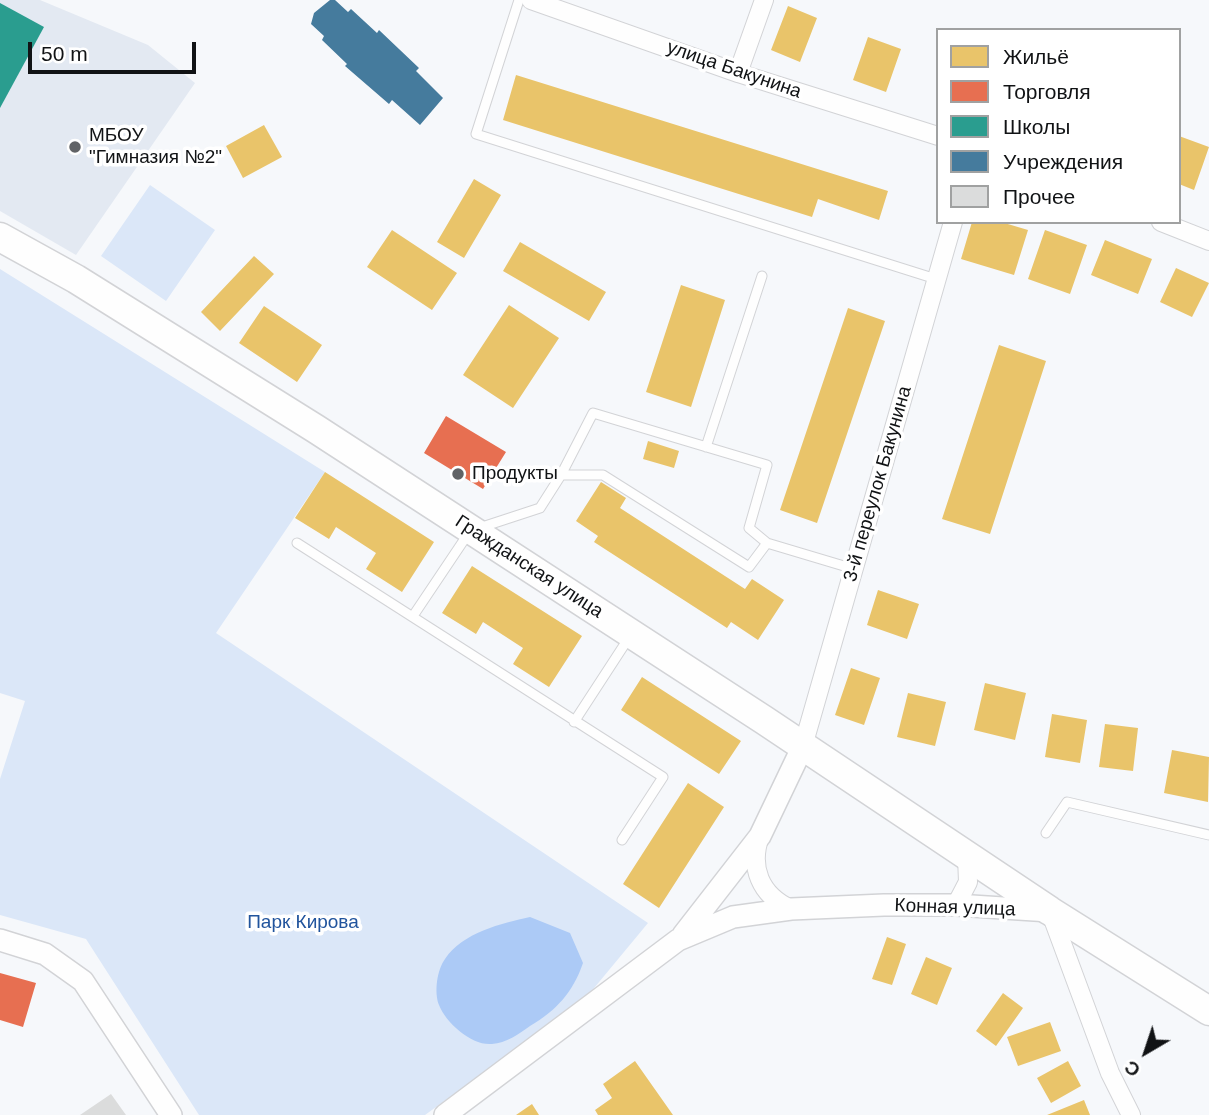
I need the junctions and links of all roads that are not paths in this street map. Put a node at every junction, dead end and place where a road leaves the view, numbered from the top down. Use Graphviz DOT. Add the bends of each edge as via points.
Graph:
graph roads {
  1 [pos="519,0"];
  2 [pos="531,0"];
  3 [pos="764,0"];
  4 [pos="738,73"];
  5 [pos="936,135"];
  6 [pos="952,224"];
  7 [pos="1166,224"];
  8 [pos="0,237"];
  9 [pos="1209,242"];
  10 [pos="762,275"];
  11 [pos="936,279"];
  12 [pos="706,447"];
  13 [pos="561,475"];
  14 [pos="472,530"];
  15 [pos="297,543"];
  16 [pos="767,543"];
  17 [pos="854,569"];
  18 [pos="413,616"];
  19 [pos="631,633"];
  20 [pos="574,723"];
  21 [pos="803,746"];
  22 [pos="1046,833"];
  23 [pos="1209,835"];
  24 [pos="760,836"];
  25 [pos="622,839"];
  26 [pos="967,856"];
  27 [pos="956,905"];
  28 [pos="791,909"];
  29 [pos="1050,911"];
  30 [pos="0,940"];
  31 [pos="678,940"];
  32 [pos="1209,1011"];
  33 [pos="171,1115"];
  34 [pos="444,1115"];
  35 [pos="1131,1115"];
  1 -- 11 [label="lane" via="476,134"];
  2 -- 4 [label="street, улица Бакунина"];
  3 -- 4 [label="street"];
  4 -- 5 [label="street, улица Бакунина"];
  6 -- 11 [label="street, 3-й переулок Бакунина"];
  7 -- 9 [label="street"];
  8 -- 14 [label="main road, Гражданская улица" via="76,279"];
  10 -- 12 [label="lane"];
  11 -- 17 [label="street, 3-й переулок Бакунина"];
  12 -- 13 [label="lane" via="593,413"];
  12 -- 16 [label="lane" via="768,465 749,528"];
  13 -- 14 [label="lane" via="540,508"];
  13 -- 16 [label="lane" via="603,475 749,567"];
  14 -- 18 [label="lane"];
  14 -- 19 [label="main road, Гражданская улица"];
  15 -- 18 [label="lane"];
  16 -- 17 [label="lane"];
  17 -- 21 [label="street, 3-й переулок Бакунина"];
  18 -- 20 [label="lane"];
  19 -- 20 [label="lane"];
  19 -- 21 [label="main road, Гражданская улица"];
  20 -- 25 [label="lane" via="663,777"];
  21 -- 24 [label="street, Конная улица"];
  21 -- 26 [label="main road, Гражданская улица"];
  22 -- 23 [label="lane" via="1068,802"];
  24 -- 28 [label="street" via="757,873 770,895"];
  24 -- 31 [label="street, Конная улица"];
  26 -- 27 [label="street" via="968,882"];
  26 -- 29 [label="main road, Гражданская улица"];
  27 -- 28 [label="street, Конная улица"];
  27 -- 29 [label="street, Конная улица"];
  28 -- 31 [label="street, Конная улица" via="733,917"];
  29 -- 32 [label="main road, Конная улица"];
  29 -- 35 [label="street" via="1110,1073"];
  30 -- 33 [label="street" via="45,954 83,981"];
  31 -- 34 [label="street, Конная улица"];
}
